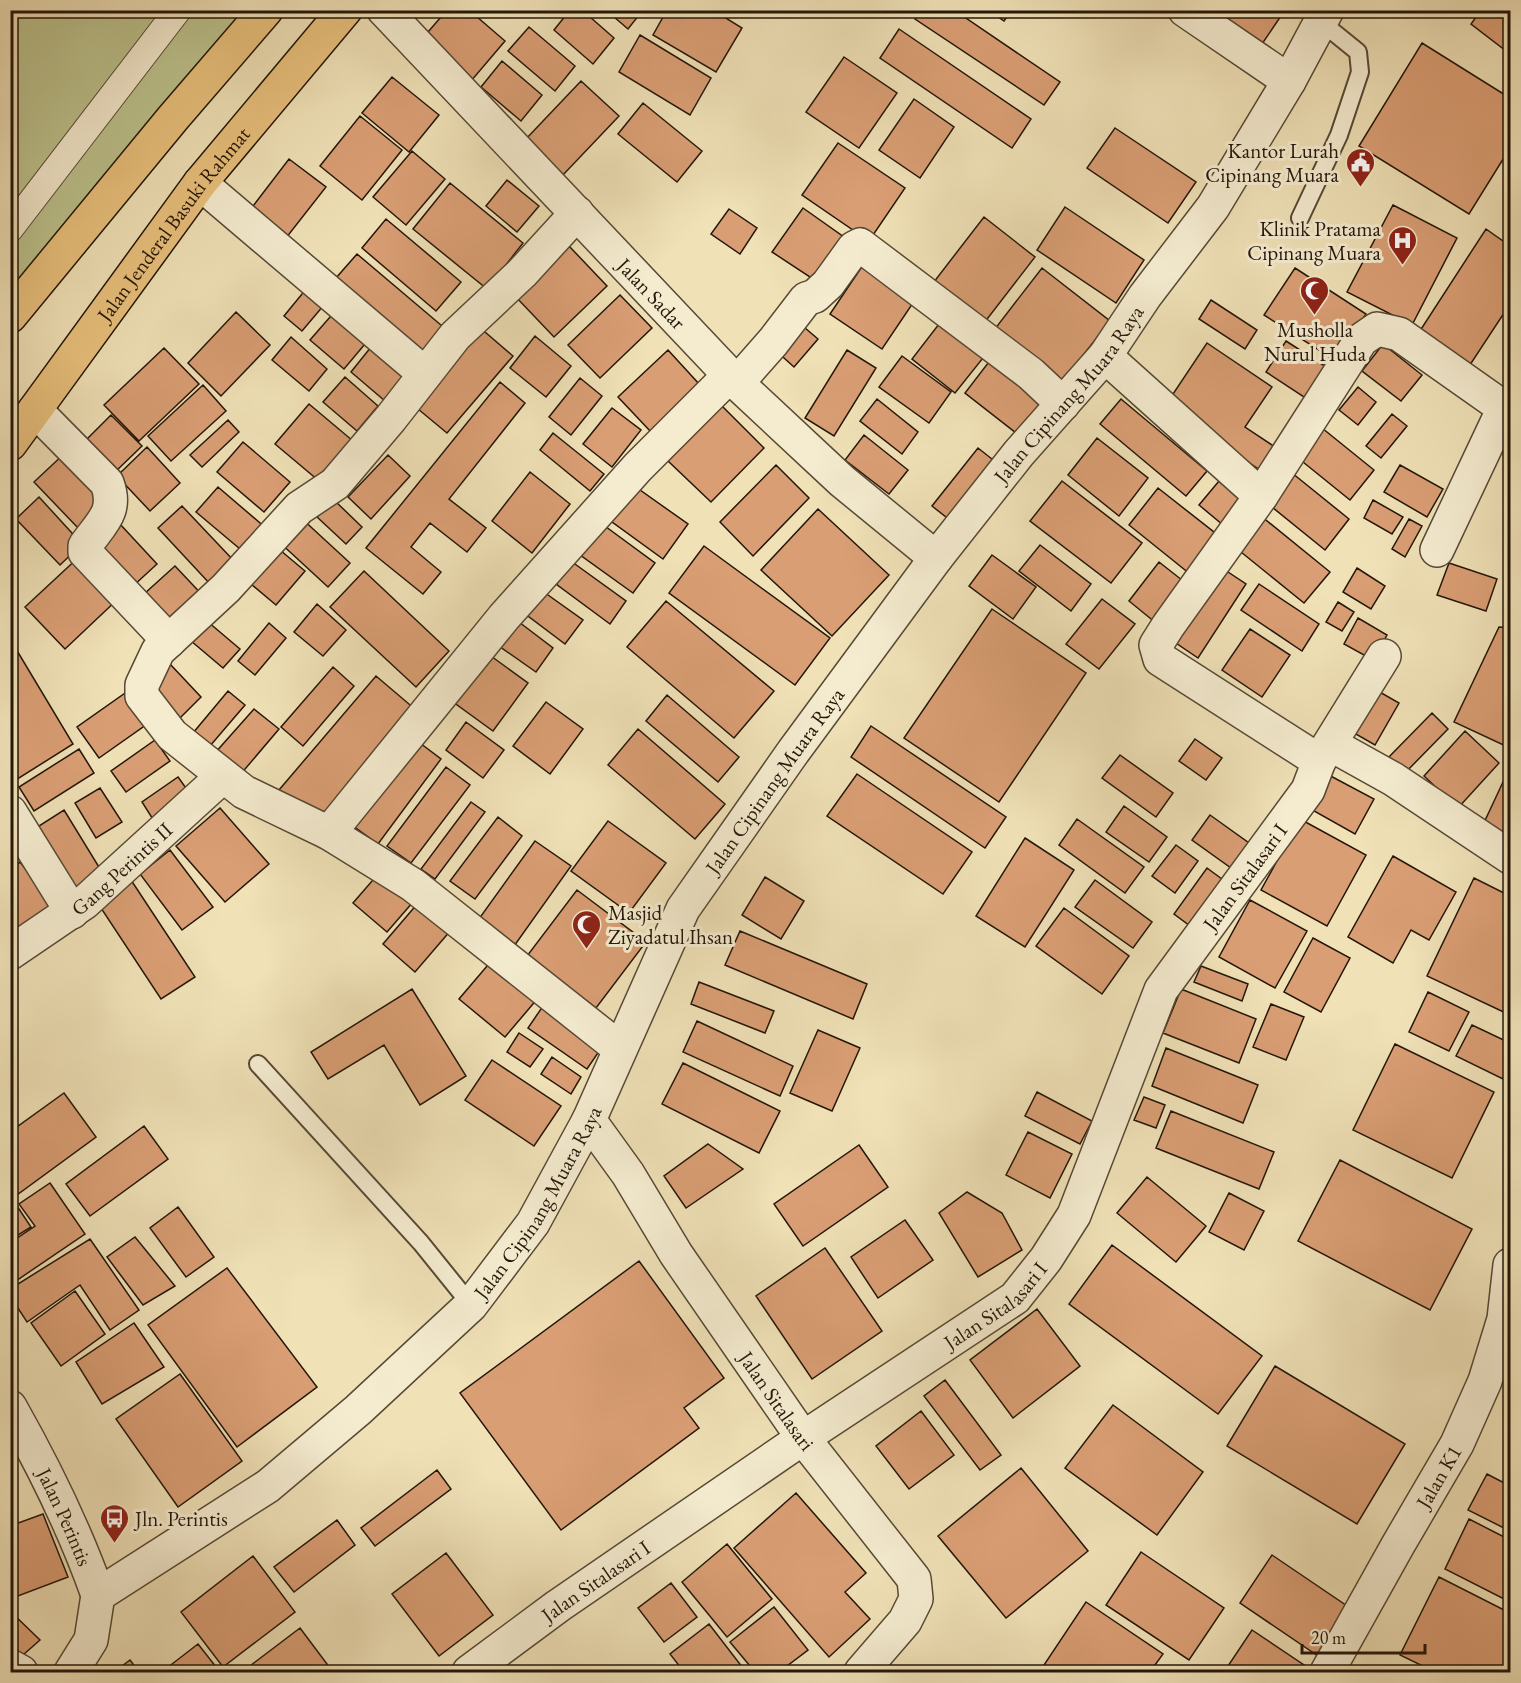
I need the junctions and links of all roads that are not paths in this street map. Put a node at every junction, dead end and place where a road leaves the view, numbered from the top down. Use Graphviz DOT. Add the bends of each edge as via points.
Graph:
graph roads {
  1 [pos="177,10"];
  2 [pos="266,10"];
  3 [pos="345,10"];
  4 [pos="384,10"];
  5 [pos="1185,10"];
  6 [pos="1324,16"];
  7 [pos="1289,81"];
  8 [pos="200,183"];
  9 [pos="577,213"];
  10 [pos="1300,218"];
  11 [pos="10,229"];
  12 [pos="10,316"];
  13 [pos="1105,356"];
  14 [pos="425,374"];
  15 [pos="734,379"];
  16 [pos="1063,404"];
  17 [pos="1508,408"];
  18 [pos="35,410"];
  19 [pos="10,444"];
  20 [pos="1261,496"];
  21 [pos="1437,550"];
  22 [pos="936,558"];
  23 [pos="169,641"];
  24 [pos="1384,656"];
  25 [pos="1324,752"];
  26 [pos="223,776"];
  27 [pos="10,812"];
  28 [pos="329,832"];
  29 [pos="1510,857"];
  30 [pos="72,912"];
  31 [pos="10,953"];
  32 [pos="619,1048"];
  33 [pos="258,1064"];
  34 [pos="589,1120"];
  35 [pos="1510,1265"];
  36 [pos="471,1305"];
  37 [pos="10,1407"];
  38 [pos="803,1438"];
  39 [pos="98,1595"];
  40 [pos="10,1666"];
  41 [pos="21,1672"];
  42 [pos="71,1672"];
  43 [pos="469,1672"];
  44 [pos="861,1672"];
  45 [pos="1328,1672"];
  1 -- 11 [label="street"];
  2 -- 12 [label="main road"];
  3 -- 8 [label="main road, Jalan Jenderal Basuki Rahmat"];
  4 -- 9 [label="street, Jalan Sadar"];
  5 -- 7 [label="street"];
  6 -- 7 [label="street, Jalan Cipinang Muara Raya"];
  6 -- 10 [label="lane" via="1358,52 1360,72 1339,135"];
  7 -- 13 [label="street, Jalan Cipinang Muara Raya" via="1213,207"];
  8 -- 14 [label="street"];
  8 -- 18 [label="main road, Jalan Jenderal Basuki Rahmat"];
  9 -- 14 [label="street" via="522,273 455,336"];
  9 -- 15 [label="street, Jalan Sadar"];
  13 -- 16 [label="street, Jalan Cipinang Muara Raya"];
  13 -- 20 [label="street"];
  14 -- 23 [label="street" via="335,484 299,508 226,588"];
  15 -- 16 [label="street" via="773,342 806,299 828,284 860,245 1031,374"];
  15 -- 22 [label="street, Jalan Sadar" via="842,481"];
  15 -- 28 [label="street" via="638,467 547,567"];
  16 -- 22 [label="street, Jalan Cipinang Muara Raya"];
  17 -- 20 [label="street" via="1399,334 1377,329 1361,340"];
  17 -- 21 [label="street"];
  18 -- 19 [label="main road, Jalan Jenderal Basuki Rahmat"];
  18 -- 23 [label="street" via="107,483 112,496 111,508 85,546 85,552"];
  20 -- 25 [label="street" via="1156,645 1160,659"];
  22 -- 32 [label="street, Jalan Cipinang Muara Raya" via="683,909"];
  23 -- 26 [label="street" via="158,651 146,674 142,696 172,735"];
  24 -- 25 [label="street, Jalan Sitalasari I"];
  25 -- 29 [label="street" via="1393,779"];
  25 -- 38 [label="street, Jalan Sitalasari I" via="1308,790 1161,990 1074,1215 1046,1259 1015,1298"];
  26 -- 28 [label="street" via="244,792"];
  26 -- 30 [label="street, Gang Perintis II"];
  27 -- 30 [label="street"];
  28 -- 32 [label="street" via="413,885"];
  30 -- 31 [label="street, Gang Perintis II"];
  32 -- 34 [label="street, Jalan Cipinang Muara Raya"];
  33 -- 36 [label="lane" via="421,1243"];
  34 -- 36 [label="street, Jalan Cipinang Muara Raya" via="532,1223"];
  34 -- 38 [label="street, Jalan Sitalasari"];
  35 -- 45 [label="street, Jalan K1" via="1504,1319 1485,1381 1457,1444"];
  36 -- 39 [label="street, Jalan Cipinang Muara Raya" via="358,1410 268,1486"];
  37 -- 39 [label="street, Jalan Perintis" via="36,1453"];
  38 -- 43 [label="street, Jalan Sitalasari I"];
  38 -- 44 [label="street, Jalan Sitalasari" via="914,1579 916,1599 905,1621"];
  39 -- 42 [label="street" via="91,1640"];
  40 -- 41 [label="street"];
}
